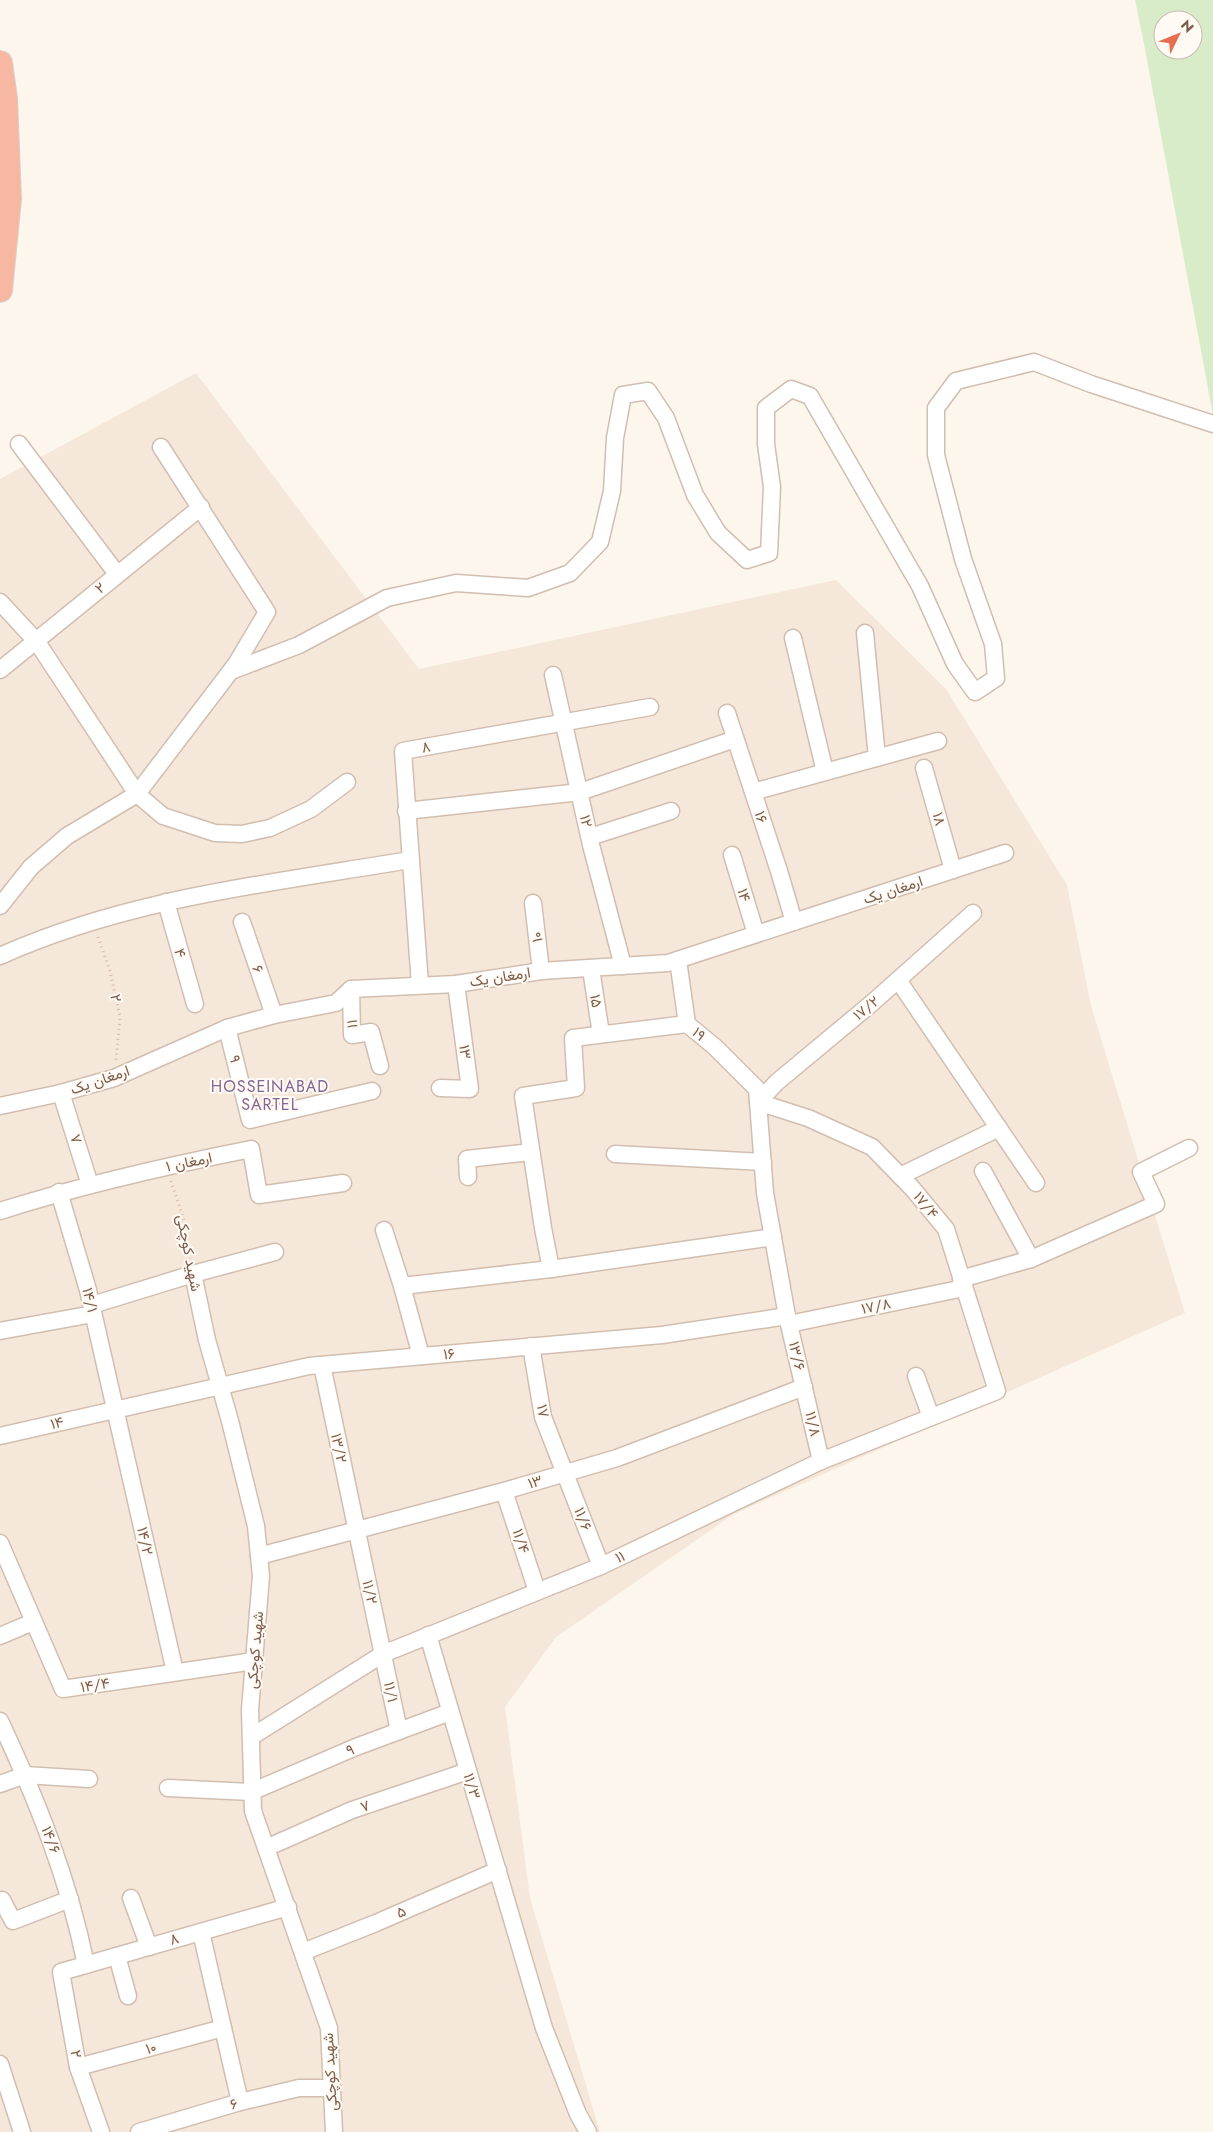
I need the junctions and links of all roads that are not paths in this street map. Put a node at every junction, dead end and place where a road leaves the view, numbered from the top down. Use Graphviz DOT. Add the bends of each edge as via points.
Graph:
graph roads {
  1 [pos="0,62"];
  2 [pos="0,290"];
  3 [pos="1213,424"];
  4 [pos="18,444"];
  5 [pos="162,447"];
  6 [pos="201,507"];
  7 [pos="117,574"];
  8 [pos="0,602"];
  9 [pos="865,633"];
  10 [pos="793,638"];
  11 [pos="37,642"];
  12 [pos="0,670"];
  13 [pos="231,671"];
  14 [pos="554,675"];
  15 [pos="650,706"];
  16 [pos="727,713"];
  17 [pos="564,721"];
  18 [pos="735,738"];
  19 [pos="938,741"];
  20 [pos="877,758"];
  21 [pos="924,768"];
  22 [pos="826,772"];
  23 [pos="347,782"];
  24 [pos="580,792"];
  25 [pos="753,792"];
  26 [pos="137,794"];
  27 [pos="406,811"];
  28 [pos="671,811"];
  29 [pos="590,837"];
  30 [pos="1005,853"];
  31 [pos="732,855"];
  32 [pos="410,860"];
  33 [pos="954,870"];
  34 [pos="166,902"];
  35 [pos="533,903"];
  36 [pos="0,906"];
  37 [pos="973,913"];
  38 [pos="242,922"];
  39 [pos="794,922"];
  40 [pos="756,934"];
  41 [pos="0,956"];
  42 [pos="678,960"];
  43 [pos="623,966"];
  44 [pos="591,969"];
  45 [pos="541,970"];
  46 [pos="898,980"];
  47 [pos="456,984"];
  48 [pos="420,985"];
  49 [pos="351,989"];
  50 [pos="195,1004"];
  51 [pos="274,1015"];
  52 [pos="687,1024"];
  53 [pos="227,1028"];
  54 [pos="601,1034"];
  55 [pos="380,1066"];
  56 [pos="440,1088"];
  57 [pos="372,1092"];
  58 [pos="61,1093"];
  59 [pos="758,1096"];
  60 [pos="0,1106"];
  61 [pos="999,1128"];
  62 [pos="1189,1148"];
  63 [pos="531,1152"];
  64 [pos="615,1154"];
  65 [pos="763,1162"];
  66 [pos="984,1172"];
  67 [pos="900,1176"];
  68 [pos="468,1177"];
  69 [pos="343,1183"];
  70 [pos="1036,1183"];
  71 [pos="90,1185"];
  72 [pos="59,1192"];
  73 [pos="0,1211"];
  74 [pos="384,1230"];
  75 [pos="773,1237"];
  76 [pos="275,1252"];
  77 [pos="1031,1260"];
  78 [pos="551,1269"];
  79 [pos="193,1274"];
  80 [pos="962,1284"];
  81 [pos="402,1286"];
  82 [pos="93,1310"];
  83 [pos="788,1320"];
  84 [pos="0,1331"];
  85 [pos="531,1346"];
  86 [pos="421,1356"];
  87 [pos="322,1365"];
  88 [pos="916,1376"];
  89 [pos="220,1386"];
  90 [pos="804,1387"];
  91 [pos="997,1391"];
  92 [pos="114,1410"];
  93 [pos="931,1417"];
  94 [pos="0,1436"];
  95 [pos="821,1461"];
  96 [pos="565,1473"];
  97 [pos="504,1491"];
  98 [pos="356,1530"];
  99 [pos="0,1543"];
  100 [pos="259,1556"];
  101 [pos="601,1566"];
  102 [pos="538,1591"];
  103 [pos="34,1622"];
  104 [pos="0,1636"];
  105 [pos="428,1636"];
  106 [pos="383,1654"];
  107 [pos="254,1661"];
  108 [pos="175,1672"];
  109 [pos="450,1712"];
  110 [pos="0,1721"];
  111 [pos="398,1731"];
  112 [pos="251,1738"];
  113 [pos="468,1771"];
  114 [pos="25,1775"];
  115 [pos="90,1779"];
  116 [pos="0,1784"];
  117 [pos="168,1788"];
  118 [pos="251,1792"];
  119 [pos="266,1848"];
  120 [pos="498,1870"];
  121 [pos="131,1898"];
  122 [pos="70,1899"];
  123 [pos="2,1900"];
  124 [pos="288,1907"];
  125 [pos="202,1932"];
  126 [pos="149,1947"];
  127 [pos="303,1952"];
  128 [pos="116,1956"];
  129 [pos="86,1965"];
  130 [pos="61,1972"];
  131 [pos="128,1996"];
  132 [pos="223,2028"];
  133 [pos="0,2064"];
  134 [pos="78,2067"];
  135 [pos="331,2088"];
  136 [pos="4,2090"];
  137 [pos="240,2102"];
  138 [pos="22,2132"];
  139 [pos="102,2132"];
  140 [pos="139,2132"];
  141 [pos="334,2132"];
  142 [pos="588,2132"];
  1 -- 2 [label="highway" via="5,98 9,199"];
  3 -- 13 [label="street" via="1034,362 956,381 936,408 936,455 963,560 993,644 996,678 975,692 955,664 920,586 810,396 791,389 766,408 766,444 772,487 769,553 747,560 718,533 695,495 666,418 648,391 623,395 612,491 600,542 570,573 528,588 456,584 387,598 299,645"];
  4 -- 7 [label="street"];
  5 -- 6 [label="street"];
  6 -- 7 [label="street, ۲"];
  6 -- 13 [label="street" via="267,612"];
  7 -- 11 [label="street, ۲"];
  8 -- 11 [label="street"];
  9 -- 20 [label="street"];
  10 -- 22 [label="street"];
  11 -- 12 [label="street, ۲"];
  11 -- 26 [label="street"];
  13 -- 26 [label="street"];
  14 -- 17 [label="street, ۱۲"];
  15 -- 17 [label="street, ۸"];
  16 -- 18 [label="street, ۱۶"];
  17 -- 24 [label="street, ۱۲"];
  17 -- 27 [label="street, ۸" via="403,751"];
  18 -- 24 [label="street"];
  18 -- 25 [label="street, ۱۶"];
  19 -- 20 [label="street"];
  20 -- 22 [label="street"];
  21 -- 33 [label="street, ۱۸"];
  22 -- 25 [label="street"];
  23 -- 26 [label="street" via="311,809 270,828 242,834 215,833 163,816"];
  24 -- 27 [label="street"];
  24 -- 29 [label="street, ۱۲"];
  25 -- 39 [label="street, ۱۶"];
  26 -- 36 [label="street" via="67,836 31,867"];
  27 -- 32 [label="street, ۸"];
  28 -- 29 [label="street"];
  29 -- 43 [label="street, ۱۲"];
  30 -- 33 [label="street, ارمغان یک"];
  31 -- 40 [label="street, ۱۴"];
  32 -- 34 [label="street"];
  32 -- 48 [label="street, ۸"];
  33 -- 39 [label="street, ارمغان یک"];
  34 -- 41 [label="street" via="92,921"];
  34 -- 50 [label="street, ۴"];
  35 -- 45 [label="street, ۱۰"];
  37 -- 46 [label="street, ۱۷/۲"];
  38 -- 51 [label="street, ۶"];
  39 -- 40 [label="street, ارمغان یک"];
  40 -- 42 [label="street, ارمغان یک"];
  42 -- 43 [label="street, ارمغان یک"];
  42 -- 52 [label="street, ۱۹"];
  43 -- 44 [label="street, ارمغان یک"];
  44 -- 45 [label="street, ارمغان یک"];
  44 -- 54 [label="street, ۱۵"];
  45 -- 47 [label="street, ارمغان یک"];
  46 -- 59 [label="street, ۱۷/۲"];
  46 -- 61 [label="street"];
  47 -- 48 [label="street, ارمغان یک"];
  47 -- 56 [label="street, ۱۳" via="470,1089"];
  48 -- 49 [label="street, ارمغان یک"];
  49 -- 51 [label="street, ارمغان یک" via="336,1003"];
  49 -- 55 [label="street, ۱۱" via="352,1035 371,1032"];
  51 -- 53 [label="street, ارمغان یک"];
  52 -- 54 [label="street"];
  52 -- 59 [label="street, ۱۹" via="715,1047"];
  53 -- 57 [label="street, ۹" via="250,1120"];
  53 -- 58 [label="street, ارمغان یک" via="114,1078"];
  54 -- 63 [label="street" via="573,1038 576,1088 523,1096"];
  58 -- 60 [label="street, ارمغان یک"];
  58 -- 71 [label="street, ۷"];
  59 -- 65 [label="street, ۱۳/۶"];
  59 -- 67 [label="street, ۱۷/۴" via="872,1147"];
  61 -- 67 [label="street"];
  61 -- 70 [label="street"];
  62 -- 77 [label="street, ۱۷/۸" via="1141,1172 1156,1204"];
  63 -- 68 [label="street" via="467,1159"];
  63 -- 78 [label="street"];
  64 -- 65 [label="street"];
  65 -- 75 [label="street, ۱۳/۶"];
  66 -- 77 [label="street"];
  67 -- 80 [label="street, ۱۷/۴" via="946,1229"];
  69 -- 71 [label="street, ارمغان ۱" via="259,1195 251,1149"];
  71 -- 72 [label="street, ارمغان ۱"];
  72 -- 73 [label="street, ارمغان ۱"];
  72 -- 82 [label="street, ۱۴/۱"];
  74 -- 81 [label="street"];
  75 -- 78 [label="street"];
  75 -- 83 [label="street, ۱۳/۶"];
  76 -- 79 [label="street"];
  77 -- 80 [label="street, ۱۷/۸"];
  78 -- 81 [label="street"];
  79 -- 82 [label="street"];
  79 -- 89 [label="street, شهید کوچکی"];
  80 -- 83 [label="street, ۱۷/۸"];
  80 -- 91 [label="street, ۱۷/۴"];
  81 -- 86 [label="street"];
  82 -- 84 [label="street"];
  82 -- 92 [label="street, ۱۴/۱"];
  83 -- 85 [label="street, ۱۶"];
  83 -- 90 [label="street, ۱۳/۶"];
  85 -- 86 [label="street, ۱۶"];
  85 -- 96 [label="street, ۱۷" via="543,1417"];
  86 -- 87 [label="street, ۱۶"];
  87 -- 89 [label="street, ۱۶"];
  87 -- 98 [label="street, ۱۳/۲"];
  88 -- 93 [label="street"];
  89 -- 92 [label="street, ۱۶"];
  89 -- 100 [label="street, شهید کوچکی" via="256,1526"];
  90 -- 95 [label="street, ۱۱/۸"];
  90 -- 96 [label="street, ۱۳" via="617,1458"];
  91 -- 93 [label="street, ۱۱"];
  92 -- 94 [label="street, ۱۴"];
  92 -- 108 [label="street, ۱۴/۲"];
  93 -- 95 [label="street, ۱۱"];
  95 -- 101 [label="street, ۱۱"];
  96 -- 97 [label="street, ۱۳"];
  96 -- 101 [label="street, ۱۱/۶"];
  97 -- 98 [label="street, ۱۳"];
  97 -- 102 [label="street, ۱۱/۴"];
  98 -- 100 [label="street, ۱۳"];
  98 -- 106 [label="street, ۱۱/۲"];
  99 -- 103 [label="street, ۱۴/۴"];
  100 -- 107 [label="street, شهید کوچکی" via="261,1576"];
  101 -- 102 [label="street, ۱۱"];
  102 -- 105 [label="street, ۱۱"];
  103 -- 104 [label="street"];
  103 -- 108 [label="street, ۱۴/۴" via="62,1690"];
  105 -- 106 [label="street, ۱۱"];
  105 -- 109 [label="street, ۱۱/۳"];
  106 -- 111 [label="street, ۱۱/۱"];
  106 -- 112 [label="street, ۱۱"];
  107 -- 108 [label="street, ۱۴/۴"];
  107 -- 112 [label="street, شهید کوچکی"];
  109 -- 111 [label="street, ۹"];
  109 -- 113 [label="street, ۱۱/۳"];
  110 -- 114 [label="street, ۱۴/۶"];
  111 -- 118 [label="street, ۹"];
  112 -- 118 [label="street, شهید کوچکی"];
  113 -- 119 [label="street, ۷" via="352,1810"];
  113 -- 120 [label="street, ۱۱/۳"];
  114 -- 115 [label="street"];
  114 -- 116 [label="street"];
  114 -- 122 [label="street, ۱۴/۶"];
  117 -- 118 [label="street"];
  118 -- 119 [label="street, شهید کوچکی" via="253,1811"];
  119 -- 124 [label="street, شهید کوچکی"];
  120 -- 127 [label="street, ۵"];
  120 -- 142 [label="street, ۱۱/۳" via="544,2028"];
  121 -- 126 [label="street"];
  122 -- 123 [label="street" via="13,1921"];
  122 -- 129 [label="street, ۱۴/۶"];
  124 -- 125 [label="street, ۸"];
  124 -- 127 [label="street, شهید کوچکی"];
  125 -- 126 [label="street, ۸"];
  125 -- 132 [label="street"];
  126 -- 128 [label="street, ۸"];
  127 -- 135 [label="street, شهید کوچکی" via="329,2028"];
  128 -- 129 [label="street, ۸"];
  128 -- 131 [label="street"];
  129 -- 130 [label="street, ۸"];
  130 -- 134 [label="street, ۲"];
  132 -- 134 [label="street, ۱۰"];
  132 -- 137 [label="street"];
  133 -- 136 [label="street"];
  134 -- 139 [label="street, ۲"];
  135 -- 137 [label="street, ۶" via="299,2088"];
  135 -- 141 [label="street, شهید کوچکی"];
  136 -- 138 [label="street"];
  137 -- 140 [label="street, ۶"];
}
